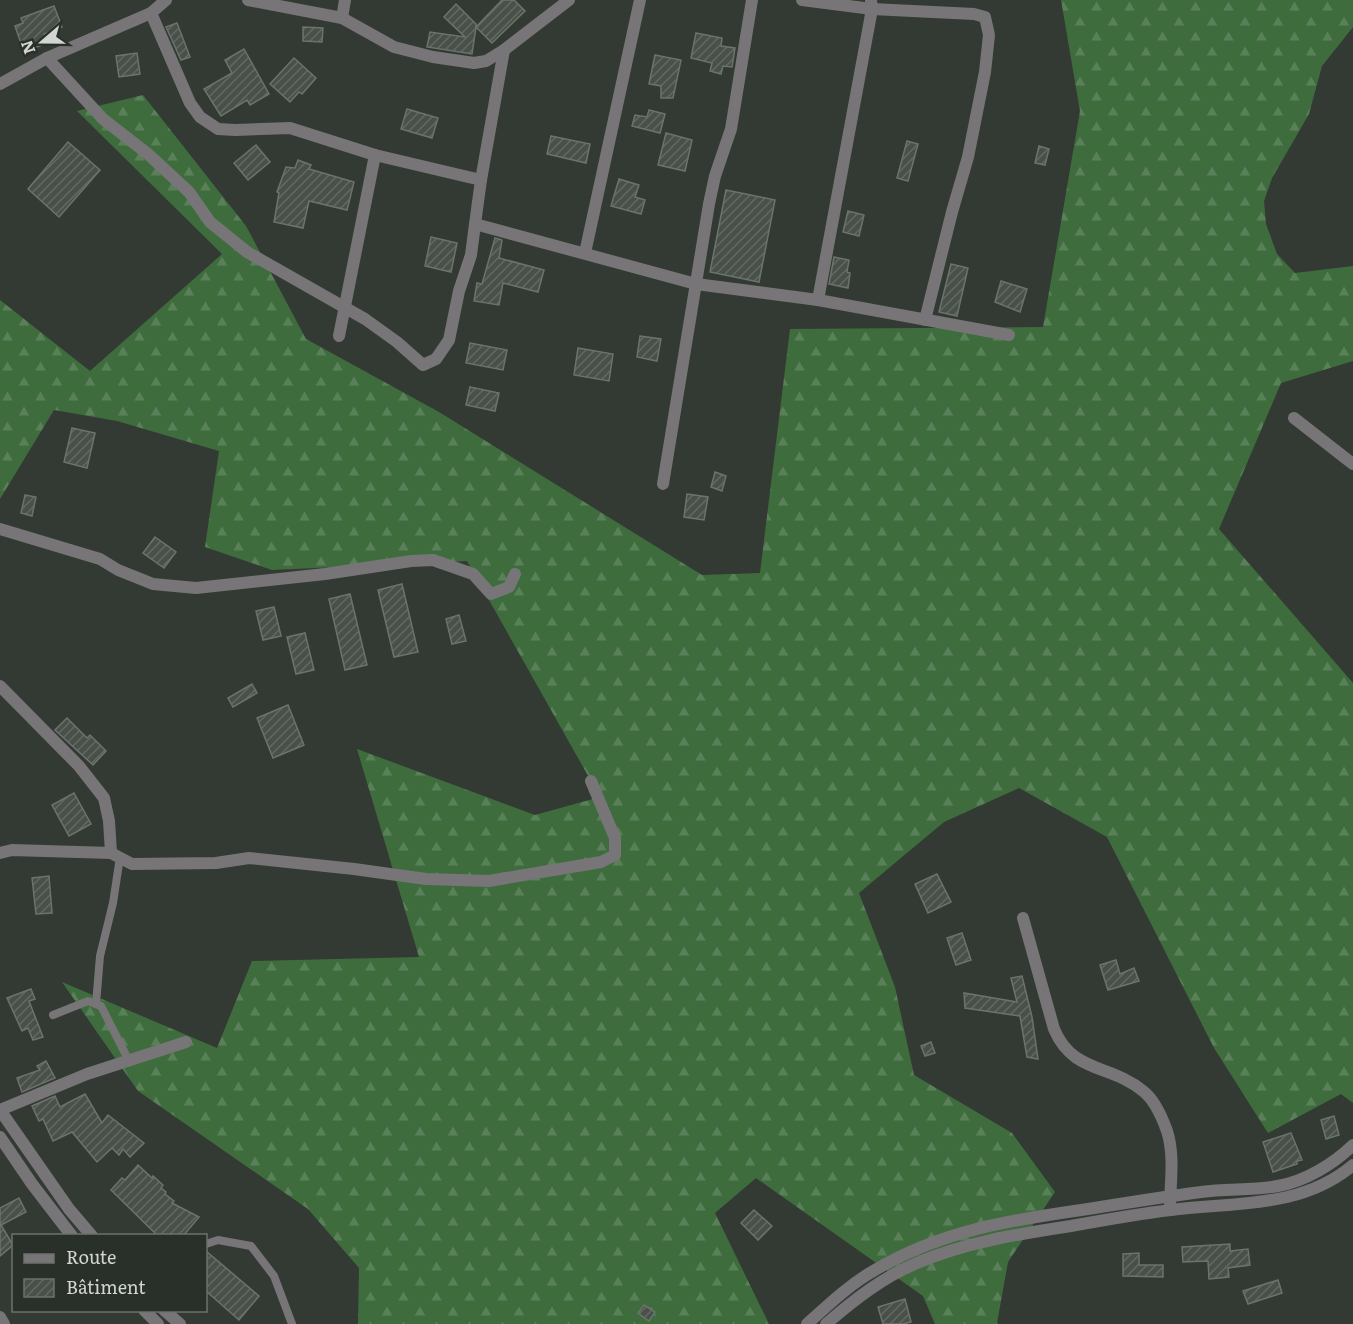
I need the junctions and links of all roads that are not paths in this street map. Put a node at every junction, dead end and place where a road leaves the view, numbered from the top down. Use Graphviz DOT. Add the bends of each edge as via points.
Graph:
graph roads {
  1 [pos="166,0"];
  2 [pos="248,0"];
  3 [pos="345,0"];
  4 [pos="569,0"];
  5 [pos="640,0"];
  6 [pos="752,0"];
  7 [pos="802,0"];
  8 [pos="872,5"];
  9 [pos="151,13"];
  10 [pos="342,18"];
  11 [pos="504,50"];
  12 [pos="47,58"];
  13 [pos="0,84"];
  14 [pos="375,155"];
  15 [pos="481,180"];
  16 [pos="475,224"];
  17 [pos="585,253"];
  18 [pos="696,284"];
  19 [pos="818,300"];
  20 [pos="345,307"];
  21 [pos="925,320"];
  22 [pos="1009,335"];
  23 [pos="339,336"];
  24 [pos="1294,418"];
  25 [pos="1353,464"];
  26 [pos="663,484"];
  27 [pos="0,529"];
  28 [pos="515,574"];
  29 [pos="0,686"];
  30 [pos="591,781"];
  31 [pos="0,854"];
  32 [pos="115,855"];
  33 [pos="1023,918"];
  34 [pos="96,1004"];
  35 [pos="52,1015"];
  36 [pos="186,1042"];
  37 [pos="129,1061"];
  38 [pos="0,1110"];
  39 [pos="0,1137"];
  40 [pos="1353,1145"];
  41 [pos="1353,1165"];
  42 [pos="1170,1197"];
  43 [pos="1170,1210"];
  44 [pos="70,1234"];
  45 [pos="90,1234"];
  46 [pos="207,1244"];
  47 [pos="145,1312"];
  48 [pos="165,1312"];
  49 [pos="0,1317"];
  50 [pos="4,1324"];
  51 [pos="158,1324"];
  52 [pos="180,1324"];
  53 [pos="292,1324"];
  54 [pos="807,1324"];
  55 [pos="826,1324"];
  1 -- 9 [label="street"];
  2 -- 10 [label="street"];
  3 -- 10 [label="street"];
  4 -- 11 [label="street"];
  5 -- 17 [label="street"];
  6 -- 18 [label="street" via="731,129 715,176"];
  7 -- 8 [label="street"];
  8 -- 19 [label="street"];
  8 -- 21 [label="street" via="974,14 985,18 989,35 968,157"];
  9 -- 12 [label="street"];
  9 -- 14 [label="street" via="190,103 200,117 218,129 290,128"];
  10 -- 11 [label="street" via="394,46 433,57 486,62"];
  11 -- 15 [label="street"];
  12 -- 13 [label="street"];
  12 -- 20 [label="street" via="103,119 189,192 210,222 247,252"];
  14 -- 15 [label="street"];
  14 -- 20 [label="street"];
  15 -- 16 [label="street"];
  16 -- 17 [label="street"];
  16 -- 20 [label="street" via="449,340 436,359 423,365"];
  17 -- 18 [label="street"];
  18 -- 19 [label="street"];
  18 -- 26 [label="street"];
  19 -- 21 [label="street"];
  20 -- 23 [label="street"];
  21 -- 22 [label="street"];
  24 -- 25 [label="street"];
  27 -- 28 [label="street" via="100,559 153,584 196,588 434,560 472,574 491,594 509,587"];
  29 -- 32 [label="street" via="79,766 104,798"];
  30 -- 32 [label="street" via="615,838 615,855 601,862 548,872 489,881 426,879 249,858 216,863 132,864"];
  31 -- 32 [label="street" via="12,850"];
  32 -- 34 [label="lane" via="114,903 100,956"];
  33 -- 42 [label="street" via="1061,1044 1075,1058 1144,1091 1156,1107 1171,1152"];
  34 -- 35 [label="lane" via="88,1001"];
  34 -- 37 [label="lane" via="101,1006"];
  36 -- 37 [label="street"];
  37 -- 38 [label="street"];
  38 -- 45 [label="street"];
  39 -- 44 [label="street"];
  40 -- 42 [label="street" via="1338,1159 1286,1184"];
  41 -- 43 [label="street" via="1321,1186 1286,1199"];
  42 -- 43 [label="street"];
  42 -- 54 [label="street" via="1023,1218 960,1232 873,1271"];
  43 -- 55 [label="street" via="955,1248 888,1278"];
  46 -- 53 [label="lane" via="218,1240 251,1246 274,1276"];
  47 -- 51 [label="street"];
  48 -- 52 [label="street"];
  49 -- 50 [label="street"];
}
